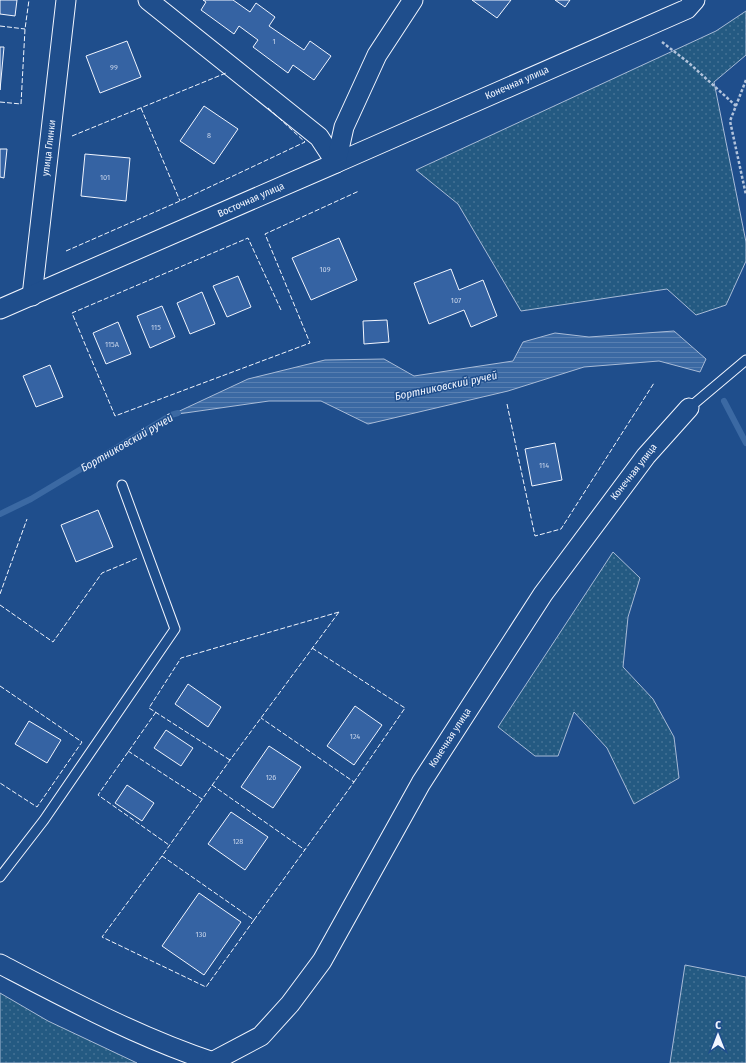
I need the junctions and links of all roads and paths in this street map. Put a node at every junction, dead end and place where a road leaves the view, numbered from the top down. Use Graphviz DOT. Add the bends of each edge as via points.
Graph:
graph roads {
  1 [pos="66,0"];
  2 [pos="148,0"];
  3 [pos="413,0"];
  4 [pos="695,0"];
  5 [pos="663,44"];
  6 [pos="746,80"];
  7 [pos="736,106"];
  8 [pos="336,163"];
  9 [pos="746,196"];
  10 [pos="32,296"];
  11 [pos="0,309"];
  12 [pos="746,360"];
  13 [pos="689,408"];
  14 [pos="122,485"];
  15 [pos="0,877"];
  16 [pos="0,964"];
  17 [pos="214,1062"];
  1 -- 10 [label="street, улица Глинки"];
  2 -- 8 [label="street" via="319,137"];
  3 -- 8 [label="street" via="377,55 344,127"];
  4 -- 8 [label="street, Конечная улица" via="687,9"];
  5 -- 7 [label="path" via="689,63"];
  6 -- 7 [label="path"];
  7 -- 9 [label="path" via="730,121"];
  8 -- 10 [label="street, Восточная улица"];
  10 -- 11 [label="street, Восточная улица"];
  12 -- 13 [label="lane"];
  13 -- 17 [label="street, Конечная улица" via="646,456 543,594 421,783 322,961 290,1004 261,1036"];
  14 -- 15 [label="lane" via="175,629 44,820"];
  16 -- 17 [label="street" via="114,1022"];
}
